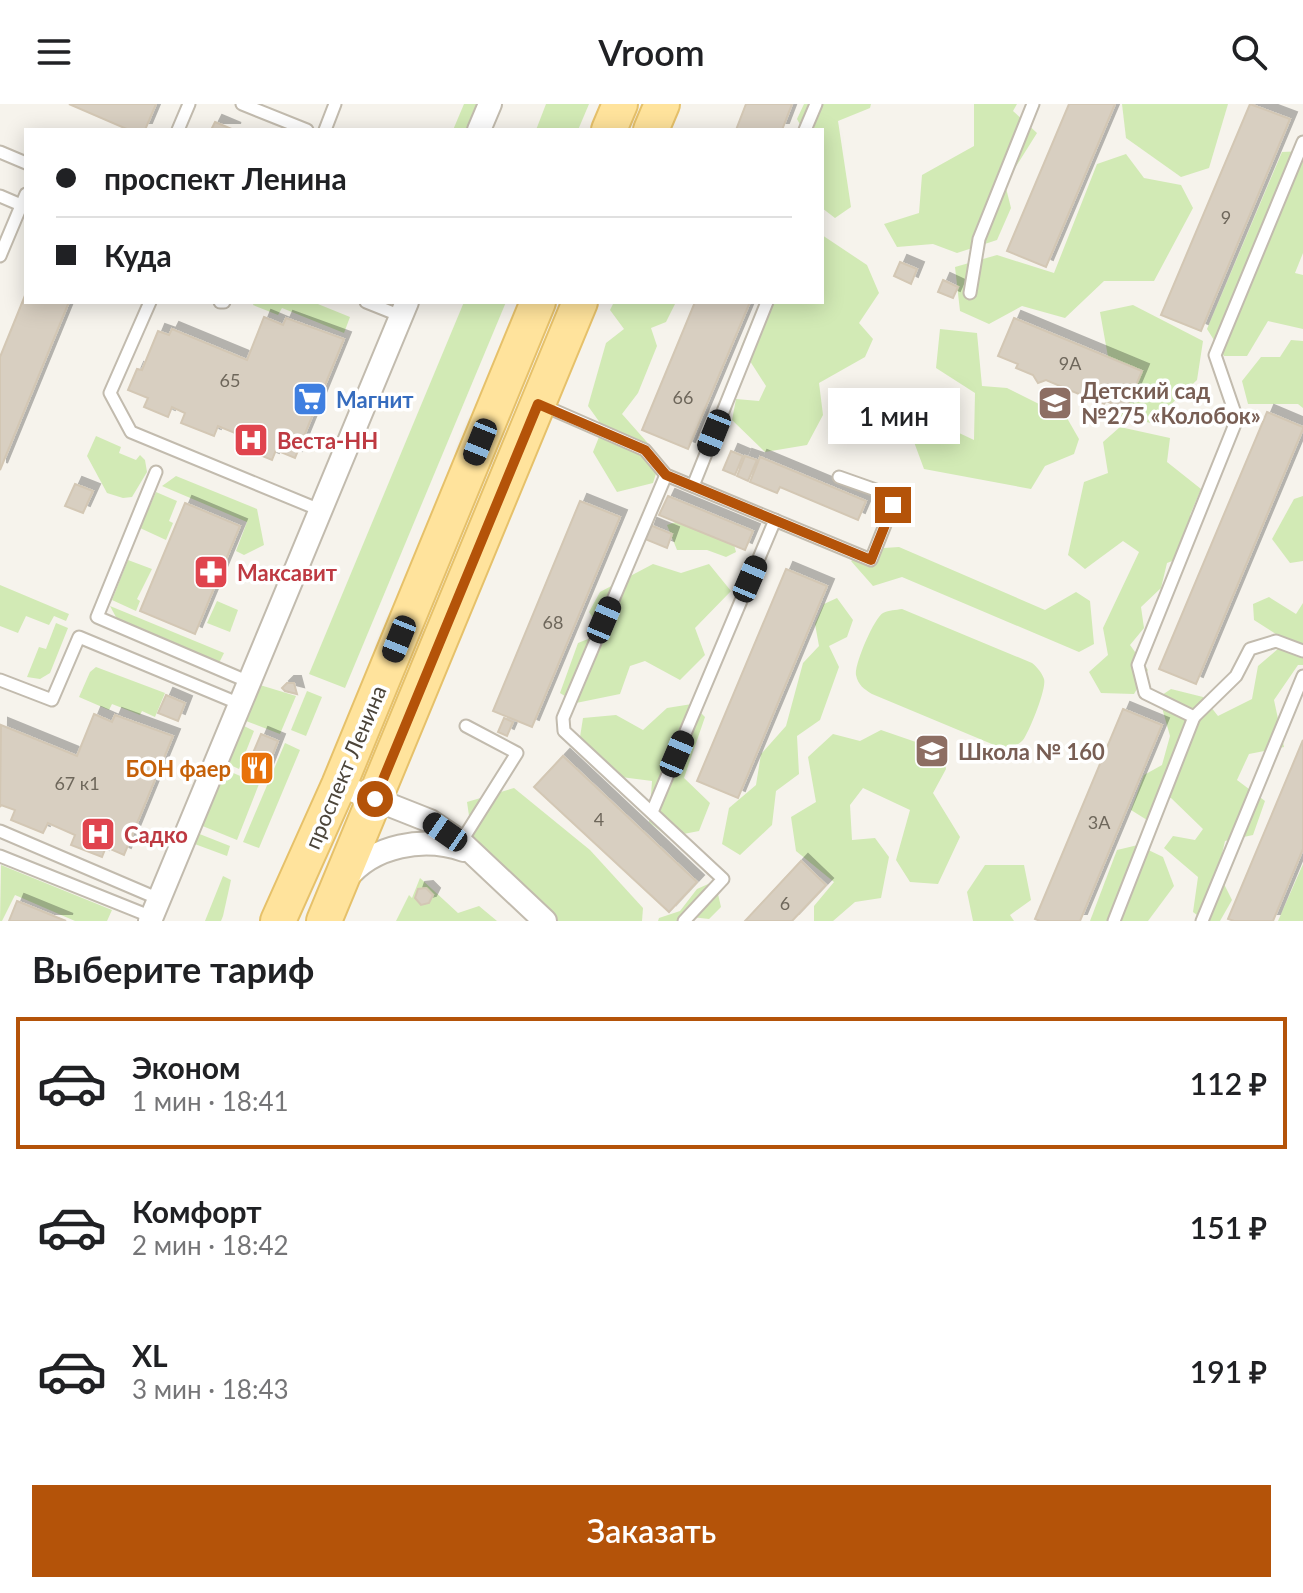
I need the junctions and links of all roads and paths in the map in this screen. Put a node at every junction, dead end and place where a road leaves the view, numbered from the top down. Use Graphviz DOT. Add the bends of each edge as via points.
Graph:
graph roads {
  1 [pos="189,104"];
  2 [pos="242,104"];
  3 [pos="335,104"];
  4 [pos="490,104"];
  5 [pos="620,104"];
  6 [pos="662,104"];
  7 [pos="816,104"];
  8 [pos="1033,104"];
  9 [pos="179,128"];
  10 [pos="302,128"];
  11 [pos="326,128"];
  12 [pos="480,128"];
  13 [pos="610,128"];
  14 [pos="652,128"];
  15 [pos="806,128"];
  16 [pos="1303,142"];
  17 [pos="0,152"];
  18 [pos="24,162"];
  19 [pos="0,196"];
  20 [pos="23,200"];
  21 [pos="0,256"];
  22 [pos="970,293"];
  23 [pos="149,304"];
  24 [pos="377,304"];
  25 [pos="537,304"];
  26 [pos="579,304"];
  27 [pos="766,304"];
  28 [pos="404,309"];
  29 [pos="538,404"];
  30 [pos="156,472"];
  31 [pos="666,475"];
  32 [pos="839,477"];
  33 [pos="693,486"];
  34 [pos="320,510"];
  35 [pos="775,520"];
  36 [pos="1303,651"];
  37 [pos="1303,676"];
  38 [pos="0,680"];
  39 [pos="249,682"];
  40 [pos="240,704"];
  41 [pos="1194,717"];
  42 [pos="466,726"];
  43 [pos="339,785"];
  44 [pos="375,799"];
  45 [pos="652,812"];
  46 [pos="0,831"];
  47 [pos="466,847"];
  48 [pos="0,856"];
  49 [pos="337,890"];
  50 [pos="154,912"];
  51 [pos="278,921"];
  52 [pos="324,921"];
  53 [pos="545,921"];
  54 [pos="684,921"];
  55 [pos="1114,921"];
  56 [pos="1202,921"];
  1 -- 9 [label="lane"];
  2 -- 10 [label="lane"];
  3 -- 11 [label="lane"];
  4 -- 12 [label="street"];
  5 -- 13 [label="main road"];
  6 -- 14 [label="main road"];
  7 -- 15 [label="lane"];
  8 -- 22 [label="lane" via="979,239"];
  16 -- 41 [label="lane" via="1215,355 1237,419 1138,665 1145,693"];
  17 -- 18 [label="lane"];
  19 -- 20 [label="lane"];
  20 -- 21 [label="lane"];
  23 -- 34 [label="lane" via="110,393 131,432"];
  24 -- 28 [label="lane"];
  25 -- 43 [label="main road, проспект Ленина"];
  26 -- 29 [label="main road, проспект Ленина"];
  27 -- 33 [label="lane"];
  28 -- 34 [label="street"];
  29 -- 31 [label="lane" via="645,450"];
  29 -- 44 [label="main road, проспект Ленина"];
  30 -- 39 [label="lane" via="97,617"];
  31 -- 33 [label="lane"];
  31 -- 45 [label="lane" via="563,718 564,731"];
  32 -- 35 [label="lane" via="890,495 893,505 871,560"];
  33 -- 35 [label="lane"];
  34 -- 39 [label="street"];
  35 -- 45 [label="lane"];
  36 -- 41 [label="lane" via="1276,641 1250,649 1236,676"];
  37 -- 56 [label="lane"];
  38 -- 40 [label="lane" via="52,700 79,637"];
  39 -- 40 [label="street"];
  40 -- 50 [label="street"];
  41 -- 55 [label="lane"];
  42 -- 47 [label="lane" via="517,753"];
  43 -- 44 [label="street"];
  43 -- 51 [label="main road, проспект Ленина"];
  44 -- 47 [label="street" via="430,821"];
  44 -- 49 [label="main road, проспект Ленина"];
  45 -- 54 [label="lane" via="723,879"];
  46 -- 50 [label="lane"];
  47 -- 49 [label="street" via="409,843 351,872"];
  47 -- 53 [label="street"];
  48 -- 50 [label="lane"];
  49 -- 52 [label="main road, проспект Ленина"];
}
